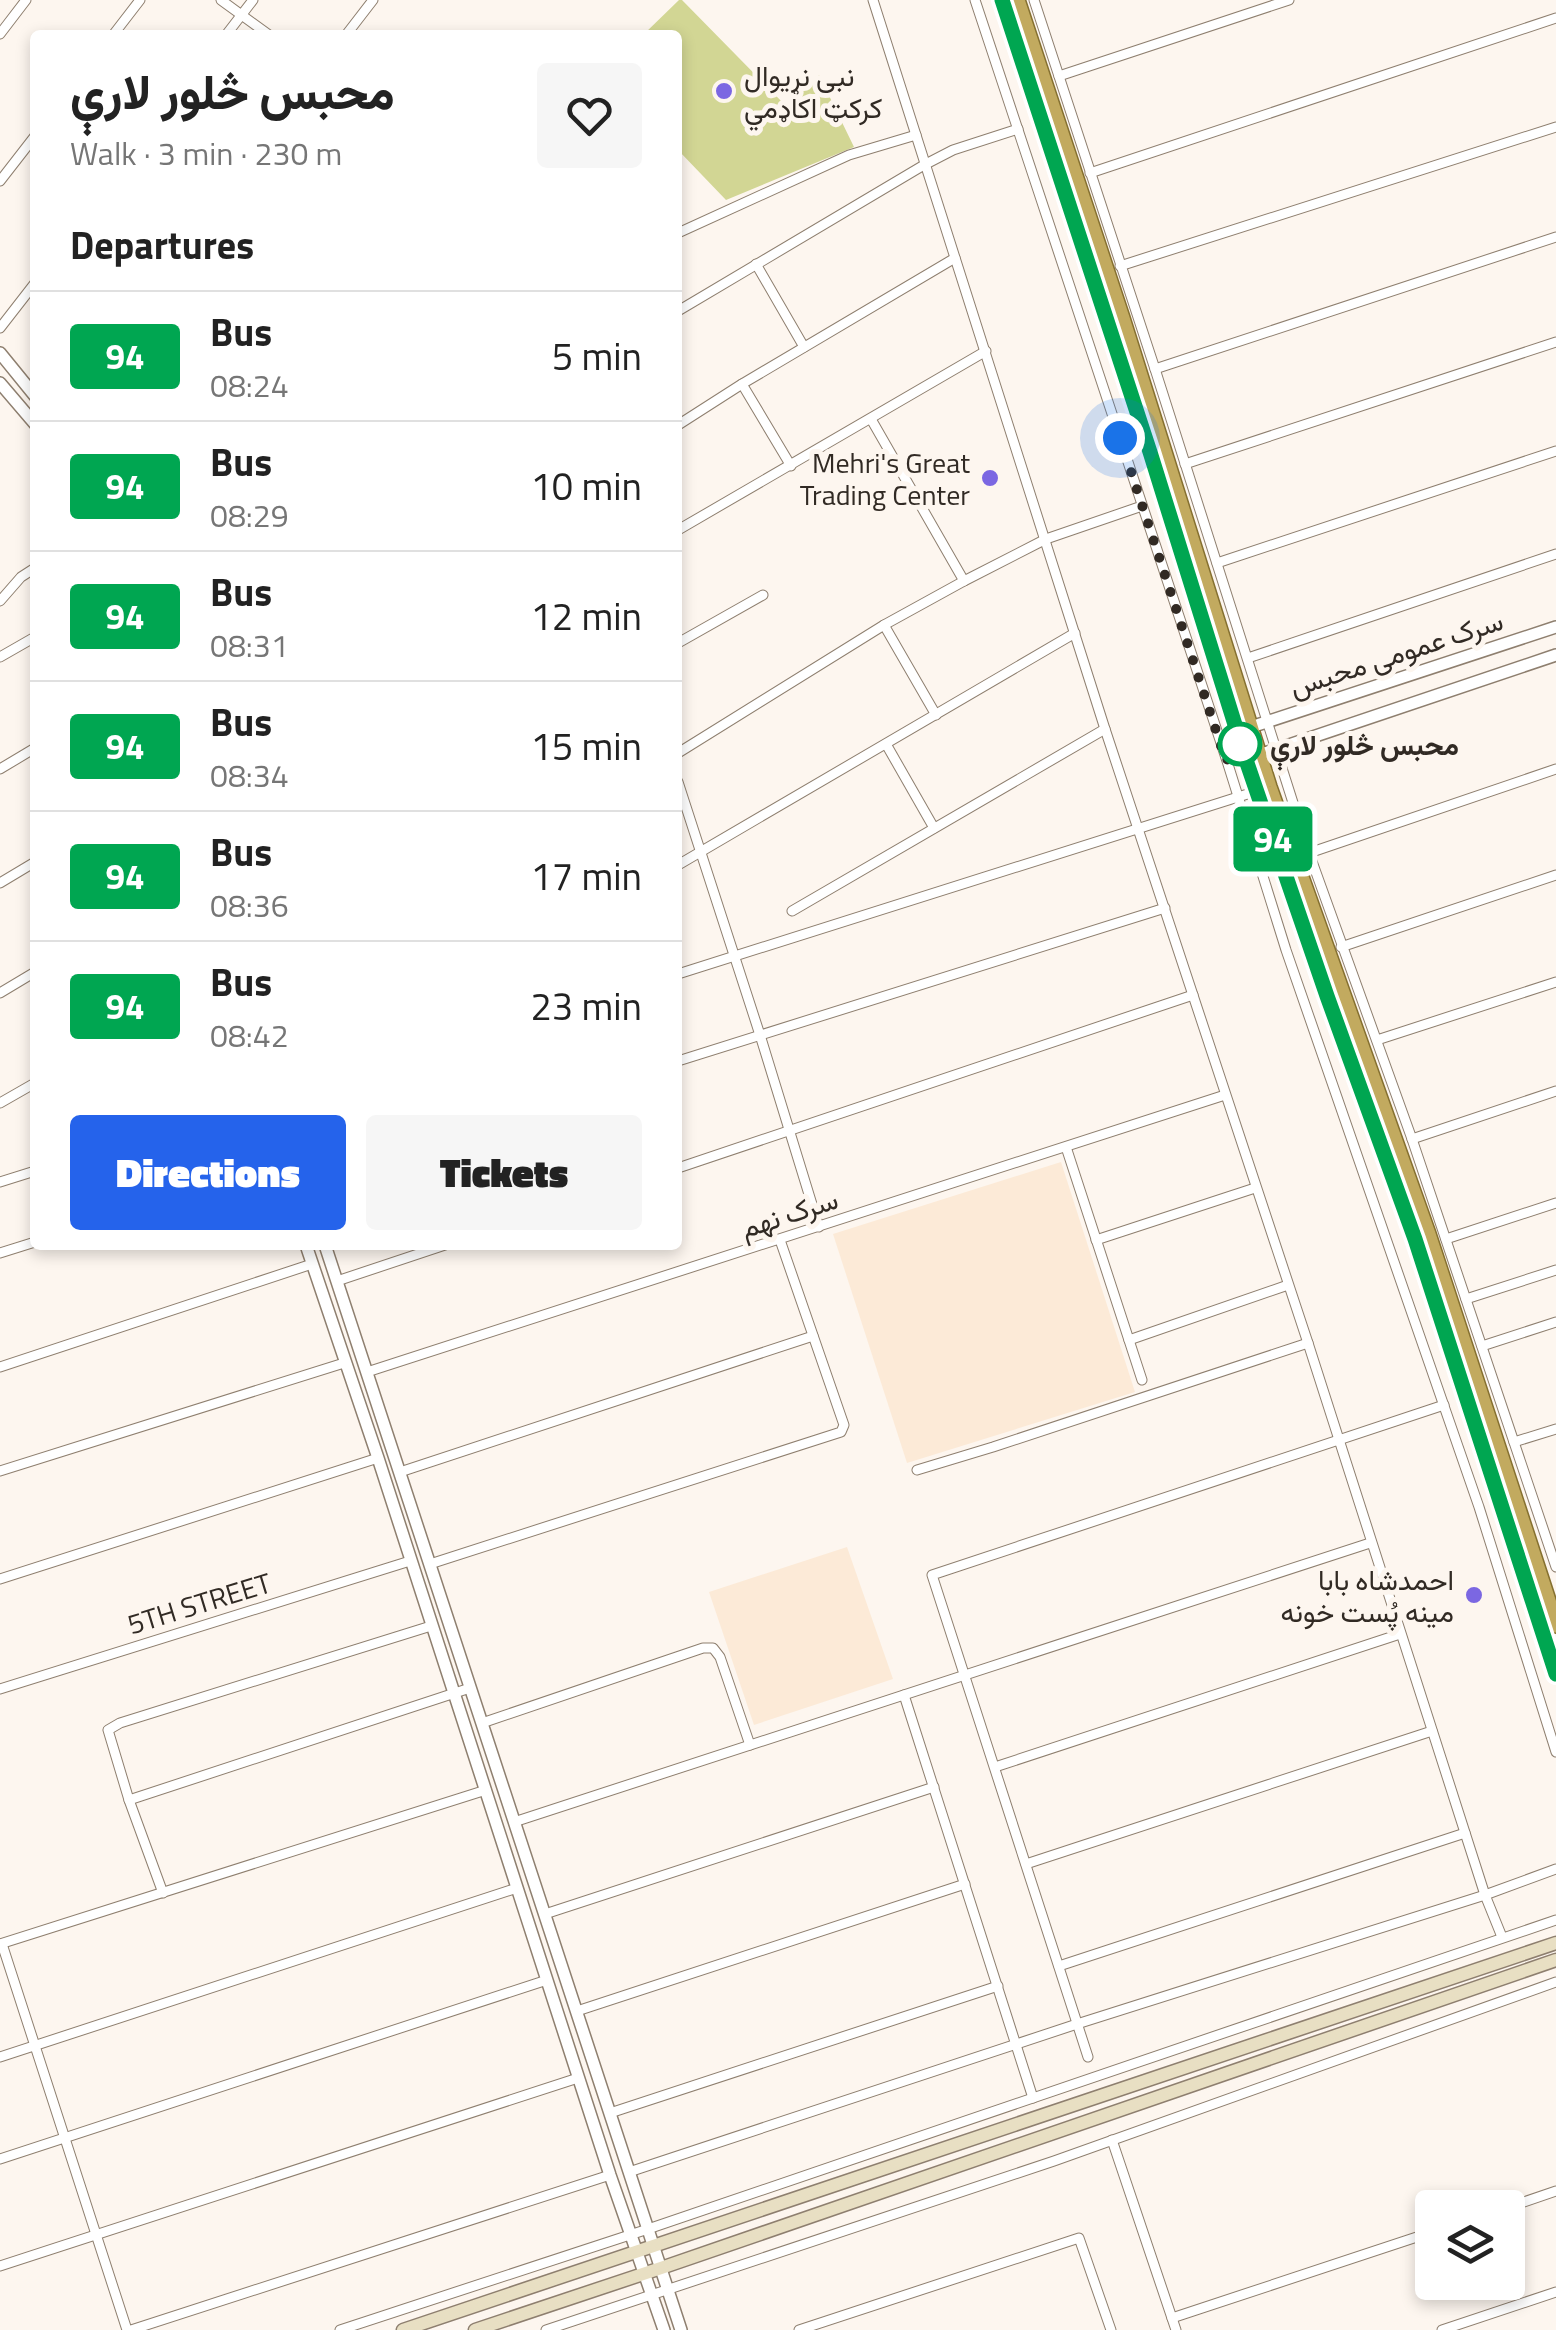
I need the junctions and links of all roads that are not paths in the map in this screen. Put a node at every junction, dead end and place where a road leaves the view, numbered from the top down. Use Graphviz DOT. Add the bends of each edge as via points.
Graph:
graph roads {
  1 [pos="26,0"];
  2 [pos="140,0"];
  3 [pos="221,0"];
  4 [pos="253,0"];
  5 [pos="373,0"];
  6 [pos="873,0"];
  7 [pos="975,0"];
  8 [pos="1002,0"];
  9 [pos="1017,0"];
  10 [pos="1034,0"];
  11 [pos="1289,0"];
  12 [pos="241,15"];
  13 [pos="1556,18"];
  14 [pos="117,30"];
  15 [pos="230,30"];
  16 [pos="262,30"];
  17 [pos="350,30"];
  18 [pos="0,34"];
  19 [pos="1059,76"];
  20 [pos="1556,127"];
  21 [pos="1018,129"];
  22 [pos="916,134"];
  23 [pos="30,142"];
  24 [pos="924,165"];
  25 [pos="1090,173"];
  26 [pos="0,181"];
  27 [pos="682,230"];
  28 [pos="1556,237"];
  29 [pos="954,258"];
  30 [pos="756,264"];
  31 [pos="1120,266"];
  32 [pos="30,289"];
  33 [pos="682,309"];
  34 [pos="0,328"];
  35 [pos="1556,342"];
  36 [pos="804,347"];
  37 [pos="986,351"];
  38 [pos="0,353"];
  39 [pos="1155,370"];
  40 [pos="0,384"];
  41 [pos="742,384"];
  42 [pos="30,390"];
  43 [pos="30,418"];
  44 [pos="871,419"];
  45 [pos="682,422"];
  46 [pos="1556,451"];
  47 [pos="1185,464"];
  48 [pos="791,466"];
  49 [pos="1142,506"];
  50 [pos="682,528"];
  51 [pos="1046,539"];
  52 [pos="1556,554"];
  53 [pos="1217,562"];
  54 [pos="30,571"];
  55 [pos="964,580"];
  56 [pos="763,595"];
  57 [pos="0,601"];
  58 [pos="884,625"];
  59 [pos="1556,626"];
  60 [pos="1075,633"];
  61 [pos="30,640"];
  62 [pos="682,641"];
  63 [pos="1556,655"];
  64 [pos="0,657"];
  65 [pos="1248,658"];
  66 [pos="936,715"];
  67 [pos="1268,722"];
  68 [pos="1250,726"];
  69 [pos="1105,730"];
  70 [pos="886,744"];
  71 [pos="1276,750"];
  72 [pos="30,751"];
  73 [pos="682,751"];
  74 [pos="1259,755"];
  75 [pos="1556,768"];
  76 [pos="0,769"];
  77 [pos="1263,789"];
  78 [pos="682,795"];
  79 [pos="1237,797"];
  80 [pos="934,828"];
  81 [pos="1138,828"];
  82 [pos="700,851"];
  83 [pos="1309,853"];
  84 [pos="682,862"];
  85 [pos="30,865"];
  86 [pos="1556,875"];
  87 [pos="0,883"];
  88 [pos="1164,908"];
  89 [pos="792,911"];
  90 [pos="1341,947"];
  91 [pos="734,956"];
  92 [pos="682,973"];
  93 [pos="30,975"];
  94 [pos="1556,982"];
  95 [pos="0,993"];
  96 [pos="1193,995"];
  97 [pos="760,1035"];
  98 [pos="1377,1040"];
  99 [pos="682,1060"];
  100 [pos="30,1086"];
  101 [pos="1556,1091"];
  102 [pos="1224,1094"];
  103 [pos="0,1104"];
  104 [pos="790,1131"];
  105 [pos="1412,1138"];
  106 [pos="1066,1147"];
  107 [pos="682,1167"];
  108 [pos="30,1173"];
  109 [pos="0,1182"];
  110 [pos="1255,1188"];
  111 [pos="1556,1204"];
  112 [pos="819,1227"];
  113 [pos="1446,1239"];
  114 [pos="780,1240"];
  115 [pos="1096,1240"];
  116 [pos="30,1244"];
  117 [pos="308,1250"];
  118 [pos="327,1250"];
  119 [pos="430,1250"];
  120 [pos="0,1253"];
  121 [pos="312,1264"];
  122 [pos="1556,1270"];
  123 [pos="338,1281"];
  124 [pos="1288,1285"];
  125 [pos="1466,1299"];
  126 [pos="1556,1322"];
  127 [pos="812,1336"];
  128 [pos="1128,1340"];
  129 [pos="1308,1344"];
  130 [pos="1482,1346"];
  131 [pos="344,1364"];
  132 [pos="0,1367"];
  133 [pos="367,1372"];
  134 [pos="1142,1380"];
  135 [pos="1444,1405"];
  136 [pos="1556,1428"];
  137 [pos="1339,1440"];
  138 [pos="1514,1442"];
  139 [pos="378,1458"];
  140 [pos="917,1470"];
  141 [pos="0,1471"];
  142 [pos="400,1472"];
  143 [pos="1552,1541"];
  144 [pos="1370,1542"];
  145 [pos="410,1561"];
  146 [pos="430,1564"];
  147 [pos="1556,1567"];
  148 [pos="0,1580"];
  149 [pos="1556,1624"];
  150 [pos="431,1626"];
  151 [pos="1400,1634"];
  152 [pos="1556,1674"];
  153 [pos="964,1675"];
  154 [pos="0,1688"];
  155 [pos="470,1688"];
  156 [pos="453,1694"];
  157 [pos="904,1695"];
  158 [pos="482,1723"];
  159 [pos="1432,1731"];
  160 [pos="750,1744"];
  161 [pos="1556,1752"];
  162 [pos="995,1767"];
  163 [pos="934,1787"];
  164 [pos="486,1790"];
  165 [pos="129,1800"];
  166 [pos="514,1822"];
  167 [pos="1465,1832"];
  168 [pos="1026,1864"];
  169 [pos="1556,1870"];
  170 [pos="965,1884"];
  171 [pos="517,1888"];
  172 [pos="163,1893"];
  173 [pos="1485,1895"];
  174 [pos="545,1914"];
  175 [pos="1556,1920"];
  176 [pos="1502,1937"];
  177 [pos="1556,1943"];
  178 [pos="1,1944"];
  179 [pos="1556,1960"];
  180 [pos="1059,1966"];
  181 [pos="547,1980"];
  182 [pos="1556,1982"];
  183 [pos="998,1986"];
  184 [pos="576,2011"];
  185 [pos="1077,2024"];
  186 [pos="1017,2044"];
  187 [pos="35,2047"];
  188 [pos="0,2057"];
  189 [pos="1088,2057"];
  190 [pos="578,2078"];
  191 [pos="1033,2098"];
  192 [pos="610,2113"];
  193 [pos="64,2138"];
  194 [pos="1112,2140"];
  195 [pos="0,2159"];
  196 [pos="629,2172"];
  197 [pos="610,2176"];
  198 [pos="1556,2191"];
  199 [pos="1525,2202"];
  200 [pos="648,2229"];
  201 [pos="631,2233"];
  202 [pos="96,2234"];
  203 [pos="1415,2238"];
  204 [pos="654,2246"];
  205 [pos="637,2252"];
  206 [pos="0,2266"];
  207 [pos="661,2268"];
  208 [pos="644,2273"];
  209 [pos="668,2289"];
  210 [pos="1556,2292"];
  211 [pos="652,2294"];
  212 [pos="1172,2318"];
  213 [pos="129,2330"];
  214 [pos="340,2330"];
  215 [pos="403,2330"];
  216 [pos="475,2330"];
  217 [pos="546,2330"];
  218 [pos="664,2330"];
  219 [pos="681,2330"];
  220 [pos="799,2330"];
  221 [pos="1111,2330"];
  222 [pos="1176,2330"];
  223 [pos="1442,2330"];
  1 -- 18 [label="street"];
  2 -- 14 [label="street"];
  3 -- 12 [label="street"];
  4 -- 12 [label="street"];
  5 -- 17 [label="street"];
  6 -- 22 [label="street"];
  7 -- 21 [label="street"];
  8 -- 77 [label="highway"];
  9 -- 68 [label="highway"];
  10 -- 19 [label="street"];
  11 -- 19 [label="street"];
  12 -- 15 [label="street"];
  12 -- 16 [label="street"];
  13 -- 25 [label="street"];
  19 -- 25 [label="street"];
  20 -- 31 [label="street"];
  21 -- 24 [label="street"];
  21 -- 49 [label="street"];
  22 -- 24 [label="street"];
  22 -- 27 [label="street" via="849,155"];
  23 -- 26 [label="street"];
  24 -- 29 [label="street"];
  24 -- 30 [label="street"];
  25 -- 31 [label="street"];
  28 -- 39 [label="street"];
  29 -- 36 [label="street"];
  29 -- 37 [label="street"];
  30 -- 33 [label="street"];
  30 -- 36 [label="street"];
  31 -- 39 [label="street"];
  32 -- 34 [label="street"];
  35 -- 47 [label="street"];
  36 -- 41 [label="street"];
  37 -- 44 [label="street"];
  37 -- 51 [label="street"];
  38 -- 42 [label="street"];
  39 -- 47 [label="street"];
  40 -- 43 [label="street"];
  41 -- 45 [label="street"];
  41 -- 48 [label="street"];
  44 -- 48 [label="street"];
  44 -- 55 [label="street"];
  46 -- 53 [label="street"];
  47 -- 53 [label="street"];
  48 -- 50 [label="street"];
  49 -- 51 [label="street"];
  49 -- 79 [label="street"];
  51 -- 55 [label="street"];
  51 -- 60 [label="street"];
  52 -- 65 [label="street"];
  53 -- 65 [label="street"];
  54 -- 57 [label="street"];
  55 -- 58 [label="street"];
  56 -- 62 [label="street"];
  58 -- 66 [label="street"];
  58 -- 73 [label="street"];
  59 -- 67 [label="street, سرک عمومی محبس"];
  60 -- 66 [label="street"];
  60 -- 69 [label="street"];
  61 -- 64 [label="street"];
  63 -- 71 [label="street, سرک عمومی محبس"];
  65 -- 67 [label="street"];
  66 -- 70 [label="street"];
  67 -- 68 [label="street, سرک عمومی محبس"];
  67 -- 71 [label="street"];
  68 -- 74 [label="highway"];
  69 -- 80 [label="street"];
  69 -- 81 [label="street"];
  70 -- 80 [label="street"];
  70 -- 82 [label="street"];
  71 -- 74 [label="street, سرک عمومی محبس"];
  71 -- 83 [label="street"];
  72 -- 76 [label="street"];
  74 -- 77 [label="highway"];
  75 -- 83 [label="street"];
  77 -- 79 [label="street"];
  77 -- 149 [label="highway" via="1428,1234"];
  77 -- 152 [label="highway"];
  78 -- 82 [label="street"];
  79 -- 81 [label="street"];
  79 -- 135 [label="street"];
  80 -- 89 [label="street"];
  81 -- 88 [label="street"];
  81 -- 91 [label="street"];
  82 -- 84 [label="street"];
  82 -- 91 [label="street"];
  83 -- 90 [label="street"];
  85 -- 87 [label="street"];
  86 -- 90 [label="street"];
  88 -- 96 [label="street"];
  88 -- 97 [label="street"];
  90 -- 98 [label="street"];
  91 -- 92 [label="street"];
  91 -- 97 [label="street"];
  93 -- 95 [label="street"];
  94 -- 98 [label="street"];
  96 -- 102 [label="street"];
  96 -- 104 [label="street"];
  97 -- 99 [label="street"];
  97 -- 104 [label="street"];
  98 -- 105 [label="street"];
  100 -- 103 [label="street"];
  101 -- 105 [label="street"];
  102 -- 106 [label="street, سرک نهم"];
  102 -- 110 [label="street"];
  104 -- 107 [label="street"];
  104 -- 112 [label="street"];
  105 -- 113 [label="street"];
  106 -- 112 [label="street, سرک نهم"];
  106 -- 115 [label="street"];
  108 -- 109 [label="street"];
  110 -- 115 [label="street"];
  110 -- 124 [label="street"];
  111 -- 113 [label="street"];
  112 -- 114 [label="street, سرک نهم"];
  113 -- 125 [label="street"];
  114 -- 127 [label="street"];
  114 -- 133 [label="street, سرک نهم"];
  115 -- 128 [label="street"];
  116 -- 120 [label="street"];
  117 -- 121 [label="street"];
  118 -- 123 [label="street"];
  119 -- 123 [label="street"];
  121 -- 131 [label="street"];
  121 -- 132 [label="street"];
  122 -- 125 [label="street"];
  123 -- 133 [label="street"];
  124 -- 128 [label="street"];
  124 -- 129 [label="street"];
  125 -- 130 [label="street"];
  126 -- 130 [label="street"];
  127 -- 142 [label="street"];
  127 -- 146 [label="street" via="841,1432"];
  128 -- 134 [label="street"];
  129 -- 137 [label="street"];
  129 -- 140 [label="street"];
  130 -- 138 [label="street"];
  131 -- 139 [label="street"];
  131 -- 141 [label="street"];
  133 -- 142 [label="street"];
  135 -- 137 [label="street"];
  135 -- 161 [label="street"];
  136 -- 138 [label="street"];
  137 -- 144 [label="street"];
  137 -- 153 [label="street" via="934,1573"];
  138 -- 143 [label="street"];
  139 -- 145 [label="street"];
  139 -- 148 [label="street"];
  142 -- 146 [label="street"];
  143 -- 147 [label="street"];
  144 -- 151 [label="street"];
  144 -- 153 [label="street"];
  145 -- 150 [label="street"];
  145 -- 154 [label="street, 5TH STREET"];
  146 -- 155 [label="street"];
  150 -- 156 [label="street"];
  150 -- 165 [label="street" via="120,1723 108,1730"];
  151 -- 159 [label="street"];
  151 -- 162 [label="street"];
  153 -- 157 [label="street"];
  153 -- 162 [label="street"];
  155 -- 156 [label="street"];
  155 -- 158 [label="street"];
  156 -- 164 [label="street"];
  156 -- 165 [label="street"];
  157 -- 160 [label="street"];
  157 -- 163 [label="street"];
  158 -- 160 [label="street" via="713,1648"];
  158 -- 166 [label="street"];
  159 -- 167 [label="street"];
  159 -- 168 [label="street"];
  160 -- 166 [label="street"];
  162 -- 168 [label="street"];
  163 -- 170 [label="street"];
  163 -- 174 [label="street"];
  164 -- 171 [label="street"];
  164 -- 172 [label="street"];
  165 -- 172 [label="street"];
  166 -- 174 [label="street"];
  167 -- 173 [label="street"];
  167 -- 180 [label="street"];
  168 -- 180 [label="street"];
  169 -- 173 [label="street"];
  170 -- 183 [label="street"];
  170 -- 184 [label="street"];
  171 -- 181 [label="street"];
  171 -- 187 [label="street"];
  172 -- 178 [label="street"];
  173 -- 176 [label="street"];
  173 -- 185 [label="street"];
  174 -- 184 [label="street"];
  175 -- 176 [label="street"];
  176 -- 191 [label="street"];
  177 -- 204 [label="main road"];
  178 -- 187 [label="street"];
  179 -- 207 [label="main road"];
  180 -- 185 [label="street"];
  181 -- 190 [label="street"];
  181 -- 193 [label="street"];
  182 -- 194 [label="street"];
  183 -- 186 [label="street"];
  183 -- 192 [label="street"];
  184 -- 192 [label="street"];
  185 -- 186 [label="street"];
  185 -- 189 [label="street"];
  186 -- 191 [label="street"];
  186 -- 196 [label="street"];
  187 -- 188 [label="street"];
  187 -- 193 [label="street"];
  190 -- 197 [label="street"];
  190 -- 202 [label="street"];
  191 -- 200 [label="street"];
  192 -- 196 [label="street"];
  193 -- 195 [label="street"];
  193 -- 202 [label="street"];
  194 -- 209 [label="street"];
  194 -- 212 [label="street"];
  196 -- 200 [label="street"];
  197 -- 201 [label="street"];
  197 -- 213 [label="street"];
  198 -- 199 [label="street"];
  200 -- 201 [label="street"];
  200 -- 204 [label="street"];
  201 -- 205 [label="street"];
  201 -- 214 [label="street"];
  202 -- 206 [label="street"];
  202 -- 213 [label="street"];
  203 -- 212 [label="street"];
  204 -- 205 [label="main road"];
  204 -- 207 [label="street"];
  205 -- 208 [label="street"];
  205 -- 215 [label="main road"];
  207 -- 208 [label="main road"];
  207 -- 209 [label="street"];
  208 -- 211 [label="street"];
  208 -- 216 [label="main road"];
  209 -- 211 [label="street"];
  209 -- 219 [label="street"];
  210 -- 223 [label="street"];
  211 -- 217 [label="street"];
  211 -- 218 [label="street"];
  212 -- 222 [label="street"];
  220 -- 221 [label="street" via="1079,2238"];
}
